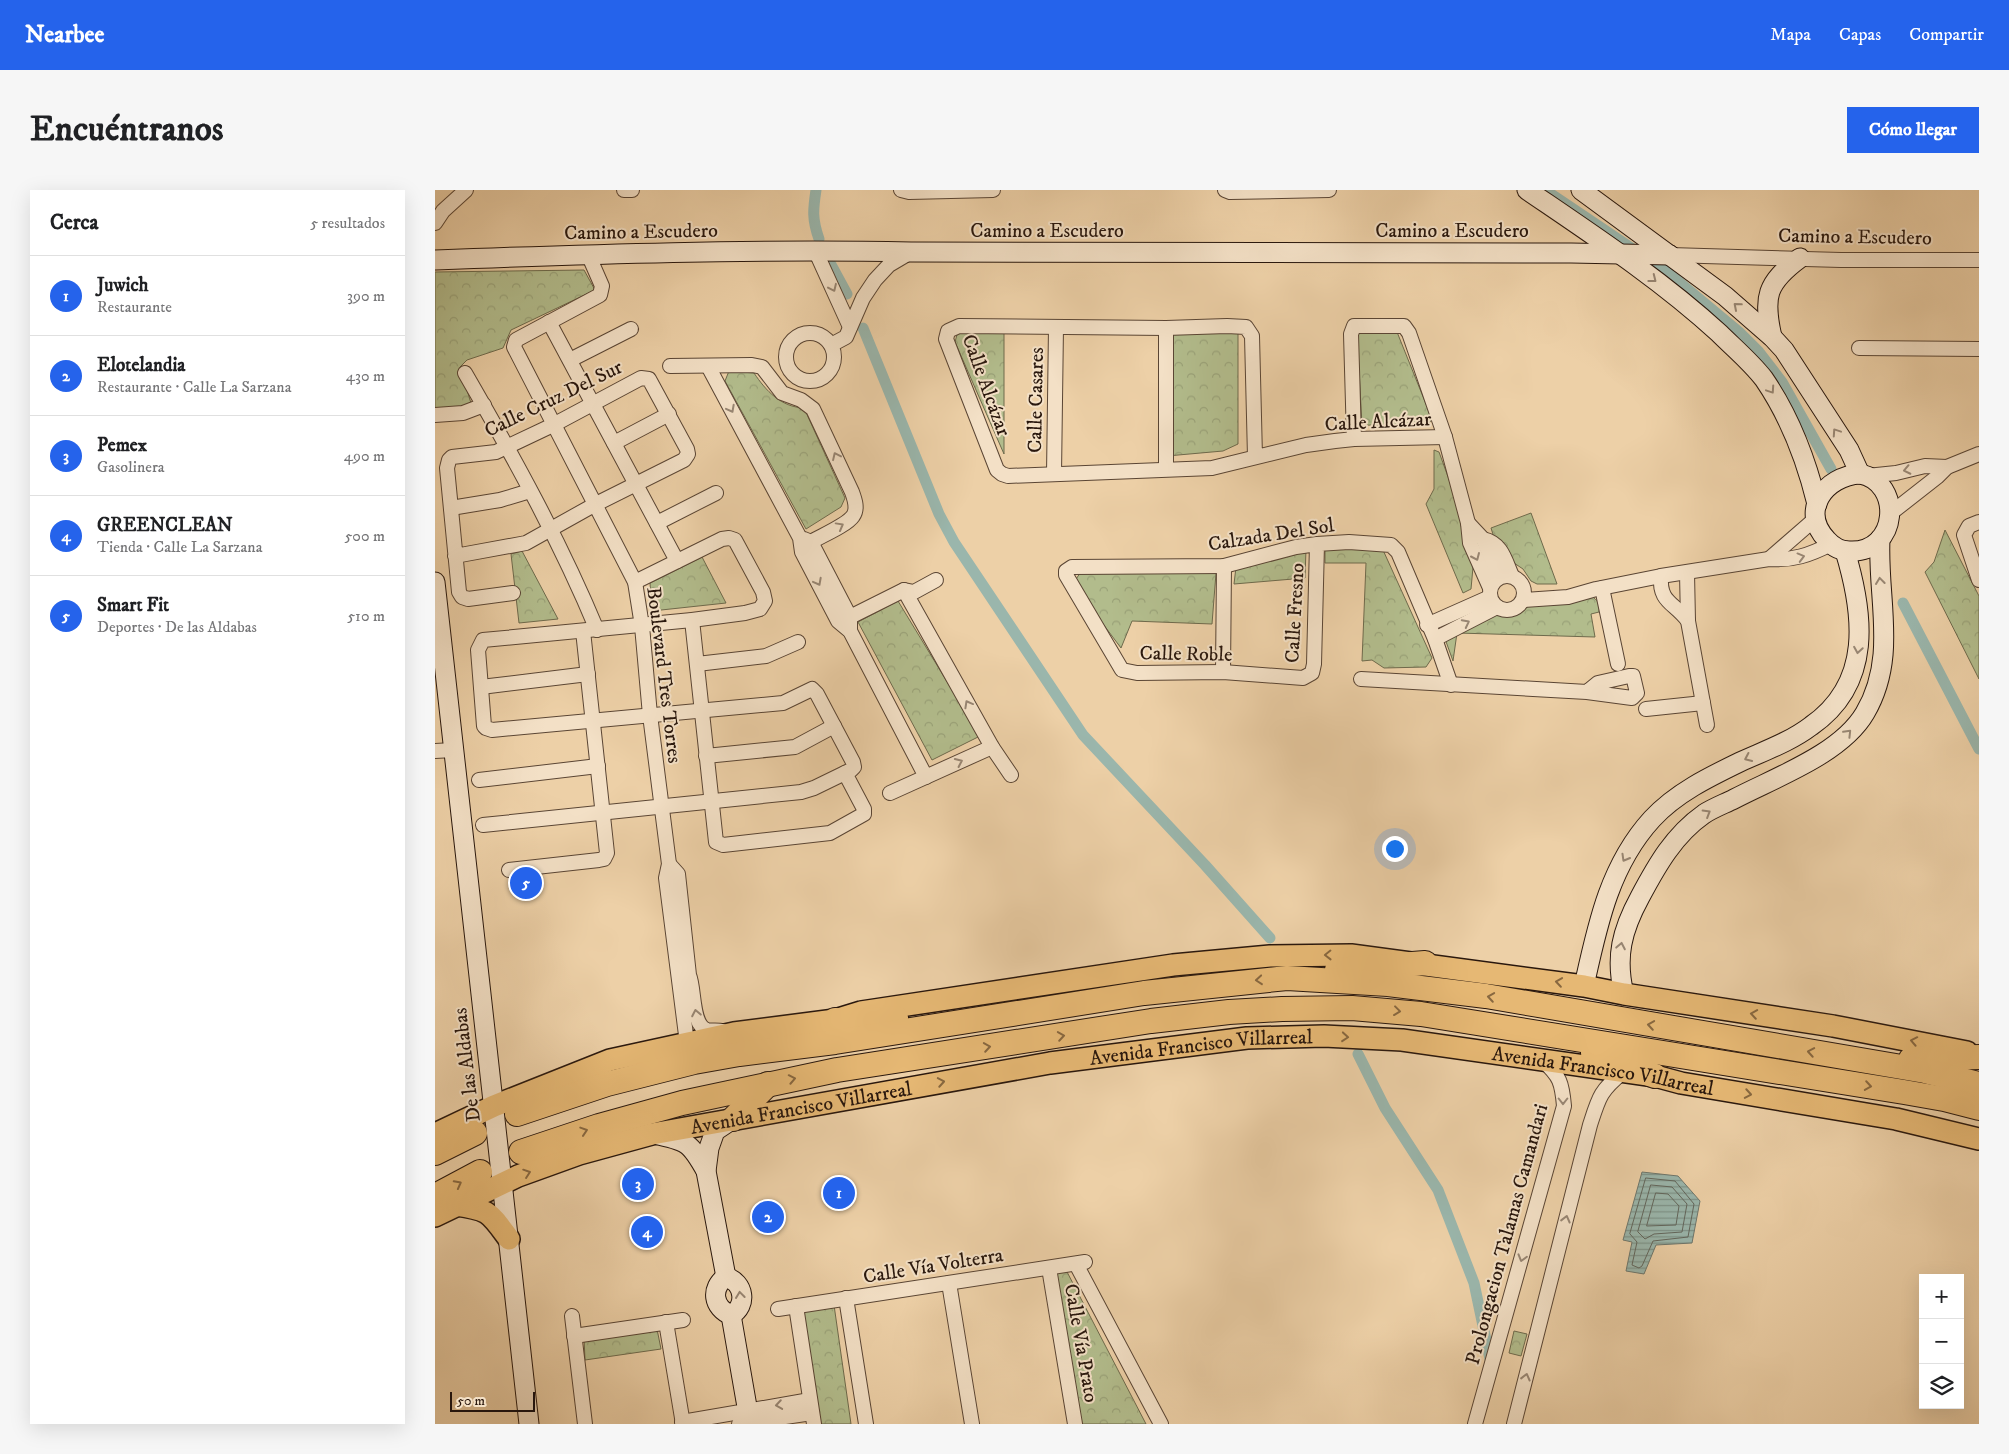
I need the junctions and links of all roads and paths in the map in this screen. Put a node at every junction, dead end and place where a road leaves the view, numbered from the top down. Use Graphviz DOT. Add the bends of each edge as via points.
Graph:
graph roads {
  1 [pos="466,190"];
  2 [pos="625,190"];
  3 [pos="632,190"];
  4 [pos="901,190"];
  5 [pos="993,190"];
  6 [pos="1225,190"];
  7 [pos="1281,190"];
  8 [pos="1329,190"];
  9 [pos="1527,190"];
  10 [pos="1581,190"];
  11 [pos="1568,218"];
  12 [pos="435,223"];
  13 [pos="815,250"];
  14 [pos="911,252"];
  15 [pos="1571,253"];
  16 [pos="588,254"];
  17 [pos="1628,255"];
  18 [pos="1665,255"];
  19 [pos="1800,258"];
  20 [pos="435,260"];
  21 [pos="1979,260"];
  22 [pos="549,322"];
  23 [pos="850,326"];
  24 [pos="1056,327"];
  25 [pos="1166,328"];
  26 [pos="631,329"];
  27 [pos="1772,337"];
  28 [pos="831,345"];
  29 [pos="1859,348"];
  30 [pos="1979,349"];
  31 [pos="570,360"];
  32 [pos="670,366"];
  33 [pos="708,366"];
  34 [pos="789,370"];
  35 [pos="465,373"];
  36 [pos="772,379"];
  37 [pos="802,380"];
  38 [pos="797,398"];
  39 [pos="593,404"];
  40 [pos="484,405"];
  41 [pos="669,414"];
  42 [pos="435,415"];
  43 [pos="553,425"];
  44 [pos="1445,437"];
  45 [pos="1355,439"];
  46 [pos="614,443"];
  47 [pos="508,446"];
  48 [pos="1979,454"];
  49 [pos="1255,457"];
  50 [pos="1947,467"];
  51 [pos="1166,469"];
  52 [pos="1054,474"];
  53 [pos="1864,475"];
  54 [pos="637,485"];
  55 [pos="530,491"];
  56 [pos="716,493"];
  57 [pos="595,505"];
  58 [pos="451,508"];
  59 [pos="1816,512"];
  60 [pos="1891,513"];
  61 [pos="1979,522"];
  62 [pos="657,523"];
  63 [pos="1468,524"];
  64 [pos="551,531"];
  65 [pos="1880,539"];
  66 [pos="805,540"];
  67 [pos="1317,544"];
  68 [pos="1838,548"];
  69 [pos="455,556"];
  70 [pos="1769,559"];
  71 [pos="677,561"];
  72 [pos="1224,566"];
  73 [pos="1066,571"];
  74 [pos="1687,573"];
  75 [pos="1661,576"];
  76 [pos="936,580"];
  77 [pos="1979,580"];
  78 [pos="435,582"];
  79 [pos="635,582"];
  80 [pos="1602,588"];
  81 [pos="1497,589"];
  82 [pos="904,590"];
  83 [pos="513,593"];
  84 [pos="1523,600"];
  85 [pos="692,620"];
  86 [pos="1688,621"];
  87 [pos="850,624"];
  88 [pos="1427,625"];
  89 [pos="642,626"];
  90 [pos="590,630"];
  91 [pos="1435,639"];
  92 [pos="798,642"];
  93 [pos="697,664"];
  94 [pos="1618,664"];
  95 [pos="440,672"];
  96 [pos="1223,672"];
  97 [pos="588,674"];
  98 [pos="1303,678"];
  99 [pos="1361,679"];
  100 [pos="1451,685"];
  101 [pos="481,687"];
  102 [pos="1587,692"];
  103 [pos="1703,703"];
  104 [pos="1646,709"];
  105 [pos="701,710"];
  106 [pos="650,715"];
  107 [pos="593,721"];
  108 [pos="1707,725"];
  109 [pos="834,726"];
  110 [pos="992,746"];
  111 [pos="444,750"];
  112 [pos="706,756"];
  113 [pos="597,766"];
  114 [pos="845,773"];
  115 [pos="1011,775"];
  116 [pos="926,777"];
  117 [pos="479,780"];
  118 [pos="890,793"];
  119 [pos="711,801"];
  120 [pos="662,806"];
  121 [pos="603,812"];
  122 [pos="483,825"];
  123 [pos="509,870"];
  124 [pos="1425,964"];
  125 [pos="684,976"];
  126 [pos="1287,978"];
  127 [pos="1584,986"];
  128 [pos="1624,994"];
  129 [pos="1010,1013"];
  130 [pos="835,1020"];
  131 [pos="1530,1033"];
  132 [pos="734,1034"];
  133 [pos="687,1043"];
  134 [pos="1979,1056"];
  135 [pos="1845,1058"];
  136 [pos="1543,1060"];
  137 [pos="1623,1072"];
  138 [pos="1655,1076"];
  139 [pos="768,1084"];
  140 [pos="1979,1084"];
  141 [pos="494,1106"];
  142 [pos="1979,1108"];
  143 [pos="517,1114"];
  144 [pos="733,1119"];
  145 [pos="475,1133"];
  146 [pos="435,1134"];
  147 [pos="652,1134"];
  148 [pos="1979,1139"];
  149 [pos="521,1152"];
  150 [pos="435,1153"];
  151 [pos="706,1171"];
  152 [pos="481,1172"];
  153 [pos="503,1182"];
  154 [pos="446,1200"];
  155 [pos="435,1216"];
  156 [pos="509,1239"];
  157 [pos="1049,1268"];
  158 [pos="949,1283"];
  159 [pos="846,1298"];
  160 [pos="796,1306"];
  161 [pos="778,1309"];
  162 [pos="572,1316"];
  163 [pos="683,1320"];
  164 [pos="666,1322"];
  165 [pos="574,1336"];
  166 [pos="812,1412"];
  167 [pos="747,1420"];
  168 [pos="683,1423"];
  169 [pos="529,1424"];
  170 [pos="585,1424"];
  171 [pos="866,1424"];
  172 [pos="972,1424"];
  173 [pos="1075,1424"];
  174 [pos="1161,1424"];
  175 [pos="1475,1424"];
  176 [pos="1514,1424"];
  1 -- 12 [label="street"];
  2 -- 3 [label="street"];
  4 -- 5 [label="street"];
  6 -- 7 [label="street"];
  7 -- 8 [label="street"];
  9 -- 11 [label="street"];
  10 -- 18 [label="street"];
  11 -- 15 [label="street" via="1579,238"];
  11 -- 17 [label="street"];
  13 -- 14 [label="street, Camino a Escudero"];
  13 -- 16 [label="street, Camino a Escudero"];
  13 -- 23 [label="street, one-way"];
  14 -- 15 [label="street, Camino a Escudero"];
  14 -- 23 [label="street" via="889,265 875,280"];
  15 -- 17 [label="street, Camino a Escudero"];
  16 -- 20 [label="street, Camino a Escudero"];
  16 -- 22 [label="street" via="602,291"];
  17 -- 18 [label="street, Camino a Escudero"];
  17 -- 59 [label="street, one-way" via="1698,314 1750,362 1762,378 1792,427 1802,453"];
  18 -- 19 [label="street, Camino a Escudero"];
  27 -- 18 [label="street, one-way" via="1725,296"];
  19 -- 21 [label="street, Camino a Escudero"];
  19 -- 27 [label="street" via="1782,271 1770,290 1766,313"];
  22 -- 31 [label="street"];
  22 -- 43 [label="street, Boulevard Tres Torres" via="516,340 514,347"];
  23 -- 28 [label="street" via="846,337"];
  24 -- 25 [label="street, Calle Alcázar"];
  24 -- 52 [label="street, Calle Casares"];
  24 -- 52 [label="street, Calle Alcázar" via="959,326 948,331 946,339 997,470 1013,477"];
  25 -- 49 [label="street, Calle Alcázar" via="1242,326 1250,331"];
  25 -- 51 [label="street"];
  26 -- 31 [label="street"];
  53 -- 27 [label="street, one-way" via="1784,350"];
  28 -- 34 [label="street" via="818,334 802,334 789,345 786,353"];
  28 -- 37 [label="street" via="834,361 831,369 819,380"];
  29 -- 30 [label="street"];
  31 -- 39 [label="street"];
  32 -- 33 [label="street"];
  33 -- 36 [label="street" via="758,366"];
  33 -- 66 [label="street, one-way"];
  34 -- 36 [label="street"];
  34 -- 37 [label="street"];
  35 -- 40 [label="street"];
  36 -- 38 [label="street" via="782,393"];
  37 -- 38 [label="street"];
  66 -- 38 [label="street, one-way" via="849,520 856,510 855,500 816,415"];
  39 -- 41 [label="street, Calle Cruz Del Sur" via="641,378 649,379"];
  39 -- 43 [label="street, Calle Cruz Del Sur"];
  39 -- 46 [label="street"];
  40 -- 42 [label="street" via="463,413"];
  40 -- 47 [label="street"];
  41 -- 46 [label="street"];
  41 -- 54 [label="street" via="688,454 684,460"];
  43 -- 47 [label="street, Calle Cruz Del Sur"];
  43 -- 57 [label="street, Boulevard Tres Torres"];
  44 -- 45 [label="street, Calle Alcázar"];
  44 -- 45 [label="street" via="1407,329 1404,326 1367,325 1354,326 1351,334"];
  44 -- 63 [label="street, Calle Alcázar"];
  45 -- 49 [label="street, Calle Alcázar"];
  46 -- 54 [label="street"];
  47 -- 55 [label="street"];
  47 -- 58 [label="street, Calle Cruz Del Sur" via="495,452 452,457 447,464"];
  48 -- 50 [label="street"];
  49 -- 51 [label="street, Calle Alcázar" via="1212,468"];
  50 -- 53 [label="street, one-way" via="1925,466 1896,473"];
  50 -- 60 [label="street"];
  51 -- 52 [label="street, Calle Alcázar"];
  53 -- 59 [label="street" via="1832,483 1824,490"];
  53 -- 60 [label="street" via="1876,481 1884,492"];
  54 -- 57 [label="street"];
  54 -- 62 [label="street"];
  55 -- 58 [label="street" via="501,500"];
  55 -- 64 [label="street"];
  56 -- 62 [label="street"];
  57 -- 64 [label="street"];
  57 -- 79 [label="street, Boulevard Tres Torres"];
  58 -- 69 [label="street"];
  59 -- 68 [label="street" via="1821,533"];
  59 -- 70 [label="street"];
  60 -- 65 [label="street"];
  61 -- 77 [label="street" via="1969,526 1964,535"];
  62 -- 71 [label="street"];
  63 -- 81 [label="street, Calle Alcázar, one-way" via="1470,543"];
  63 -- 81 [label="street" via="1483,539 1497,544"];
  64 -- 69 [label="street" via="526,544"];
  64 -- 90 [label="street"];
  65 -- 68 [label="street" via="1871,548 1855,551"];
  128 -- 65 [label="street, one-way" via="1619,974 1623,936 1636,903 1673,842 1705,813 1835,746 1864,714 1883,669"];
  66 -- 87 [label="street"];
  67 -- 72 [label="street, Calzada Del Sol"];
  67 -- 88 [label="street, Calzada Del Sol" via="1349,542 1394,546"];
  67 -- 98 [label="street, Calle Fresno" via="1314,664 1311,673"];
  70 -- 68 [label="street, one-way" via="1786,560"];
  68 -- 127 [label="street, one-way" via="1853,577 1860,627 1859,647 1850,681 1832,707 1811,726 1698,784 1652,819 1634,842 1601,910"];
  69 -- 83 [label="street" via="462,597"];
  70 -- 74 [label="street"];
  71 -- 79 [label="street"];
  71 -- 85 [label="street" via="722,539 733,538 765,597 760,608 745,613"];
  72 -- 73 [label="street, Calzada Del Sol" via="1072,567"];
  72 -- 96 [label="street"];
  73 -- 96 [label="street, Calle Roble" via="1072,587 1122,670 1137,674"];
  74 -- 75 [label="street"];
  74 -- 86 [label="street"];
  75 -- 80 [label="street"];
  75 -- 86 [label="street" via="1664,598"];
  76 -- 82 [label="street" via="914,592"];
  78 -- 95 [label="street, De las Aldabas"];
  79 -- 89 [label="street, Boulevard Tres Torres"];
  80 -- 84 [label="street" via="1561,598"];
  80 -- 94 [label="street"];
  81 -- 84 [label="street" via="1508,610"];
  81 -- 84 [label="street" via="1517,579 1524,588"];
  81 -- 88 [label="street"];
  91 -- 81 [label="street, one-way"];
  82 -- 87 [label="street"];
  110 -- 82 [label="street, one-way"];
  85 -- 89 [label="street"];
  85 -- 93 [label="street"];
  86 -- 103 [label="street"];
  87 -- 116 [label="street"];
  88 -- 91 [label="street, Calzada Del Sol"];
  89 -- 90 [label="street"];
  89 -- 106 [label="street, Boulevard Tres Torres"];
  90 -- 97 [label="street"];
  90 -- 101 [label="street" via="483,640 478,650"];
  91 -- 100 [label="street, Calzada Del Sol"];
  92 -- 93 [label="street" via="766,656"];
  93 -- 105 [label="street"];
  95 -- 111 [label="street, De las Aldabas"];
  96 -- 98 [label="street, Calle Roble"];
  97 -- 101 [label="street"];
  97 -- 107 [label="street"];
  99 -- 100 [label="street"];
  100 -- 102 [label="street"];
  101 -- 107 [label="street" via="484,726 489,730"];
  103 -- 104 [label="street"];
  103 -- 108 [label="street"];
  105 -- 106 [label="street"];
  105 -- 109 [label="street" via="783,703 811,689"];
  105 -- 112 [label="street"];
  106 -- 107 [label="street"];
  106 -- 120 [label="street, Boulevard Tres Torres"];
  107 -- 113 [label="street"];
  109 -- 112 [label="street" via="795,747"];
  109 -- 114 [label="street" via="853,762 854,767"];
  110 -- 115 [label="street"];
  116 -- 110 [label="street, one-way"];
  111 -- 141 [label="street, De las Aldabas"];
  112 -- 119 [label="street"];
  113 -- 117 [label="street"];
  113 -- 121 [label="street"];
  114 -- 119 [label="street" via="806,791"];
  114 -- 119 [label="street" via="864,814 830,833 719,844 714,837"];
  116 -- 118 [label="street"];
  119 -- 120 [label="street"];
  120 -- 121 [label="street"];
  120 -- 125 [label="street, Boulevard Tres Torres" via="669,864 666,878"];
  121 -- 122 [label="street"];
  121 -- 123 [label="street" via="605,858"];
  124 -- 126 [label="highway" via="1374,966"];
  127 -- 124 [label="main road, one-way"];
  124 -- 130 [label="main road, one-way" via="1351,955 1270,956 1173,965 861,1012"];
  132 -- 125 [label="street, one-way" via="708,1030 699,1024 693,984"];
  125 -- 133 [label="street, Boulevard Tres Torres"];
  126 -- 129 [label="highway, one-way" via="1144,993"];
  135 -- 126 [label="highway, one-way" via="1486,996 1388,984"];
  127 -- 128 [label="main road"];
  134 -- 128 [label="main road, one-way" via="1833,1026"];
  129 -- 130 [label="highway"];
  129 -- 143 [label="highway" via="694,1062 607,1084"];
  130 -- 132 [label="main road"];
  131 -- 138 [label="highway"];
  139 -- 131 [label="highway, Avenida Francisco Villarreal, one-way" via="837,1070 1151,1021 1246,1011 1388,1010"];
  131 -- 142 [label="highway, Avenida Francisco Villarreal, one-way" via="1904,1092"];
  132 -- 133 [label="main road"];
  133 -- 141 [label="main road" via="609,1060"];
  134 -- 135 [label="highway"];
  135 -- 140 [label="highway"];
  136 -- 137 [label="main road, Avenida Francisco Villarreal"];
  144 -- 136 [label="main road, Avenida Francisco Villarreal, one-way" via="1050,1063 1247,1038 1317,1036 1402,1040"];
  136 -- 175 [label="street, Prolongacion Talamas Camandari, one-way" via="1556,1073 1562,1086 1564,1106"];
  137 -- 138 [label="main road, Avenida Francisco Villarreal"];
  176 -- 137 [label="street, one-way" via="1590,1125 1605,1086"];
  138 -- 148 [label="main road, Avenida Francisco Villarreal, one-way" via="1896,1119"];
  139 -- 144 [label="highway"];
  149 -- 139 [label="highway, Avenida Francisco Villarreal, one-way" via="682,1103"];
  141 -- 146 [label="main road"];
  141 -- 153 [label="street, De las Aldabas"];
  144 -- 147 [label="main road, Avenida Francisco Villarreal"];
  144 -- 151 [label="street" via="715,1131"];
  145 -- 150 [label="highway"];
  147 -- 151 [label="street" via="686,1143"];
  153 -- 147 [label="main road, Avenida Francisco Villarreal, one-way" via="579,1154"];
  151 -- 167 [label="street" via="727,1277 718,1284 715,1295 718,1306 731,1315"];
  154 -- 152 [label="highway, Avenida Francisco Villarreal, one-way"];
  153 -- 154 [label="main road, Avenida Francisco Villarreal"];
  153 -- 156 [label="street, De las Aldabas"];
  154 -- 155 [label="main road, Avenida Francisco Villarreal"];
  154 -- 156 [label="main road" via="479,1208 492,1215"];
  156 -- 169 [label="street, De las Aldabas"];
  157 -- 158 [label="street, Calle Vía Volterra"];
  157 -- 173 [label="street, Calle Vía Prato"];
  157 -- 174 [label="street, Calle Vía Volterra" via="1081,1263"];
  158 -- 159 [label="street, Calle Vía Volterra"];
  158 -- 172 [label="street"];
  159 -- 160 [label="street, Calle Vía Volterra"];
  159 -- 171 [label="street"];
  160 -- 161 [label="street, Calle Vía Volterra"];
  160 -- 166 [label="street"];
  162 -- 165 [label="street"];
  163 -- 164 [label="street"];
  164 -- 165 [label="street"];
  164 -- 168 [label="street"];
  165 -- 170 [label="street"];
  166 -- 167 [label="street"];
  167 -- 168 [label="street"];
}
